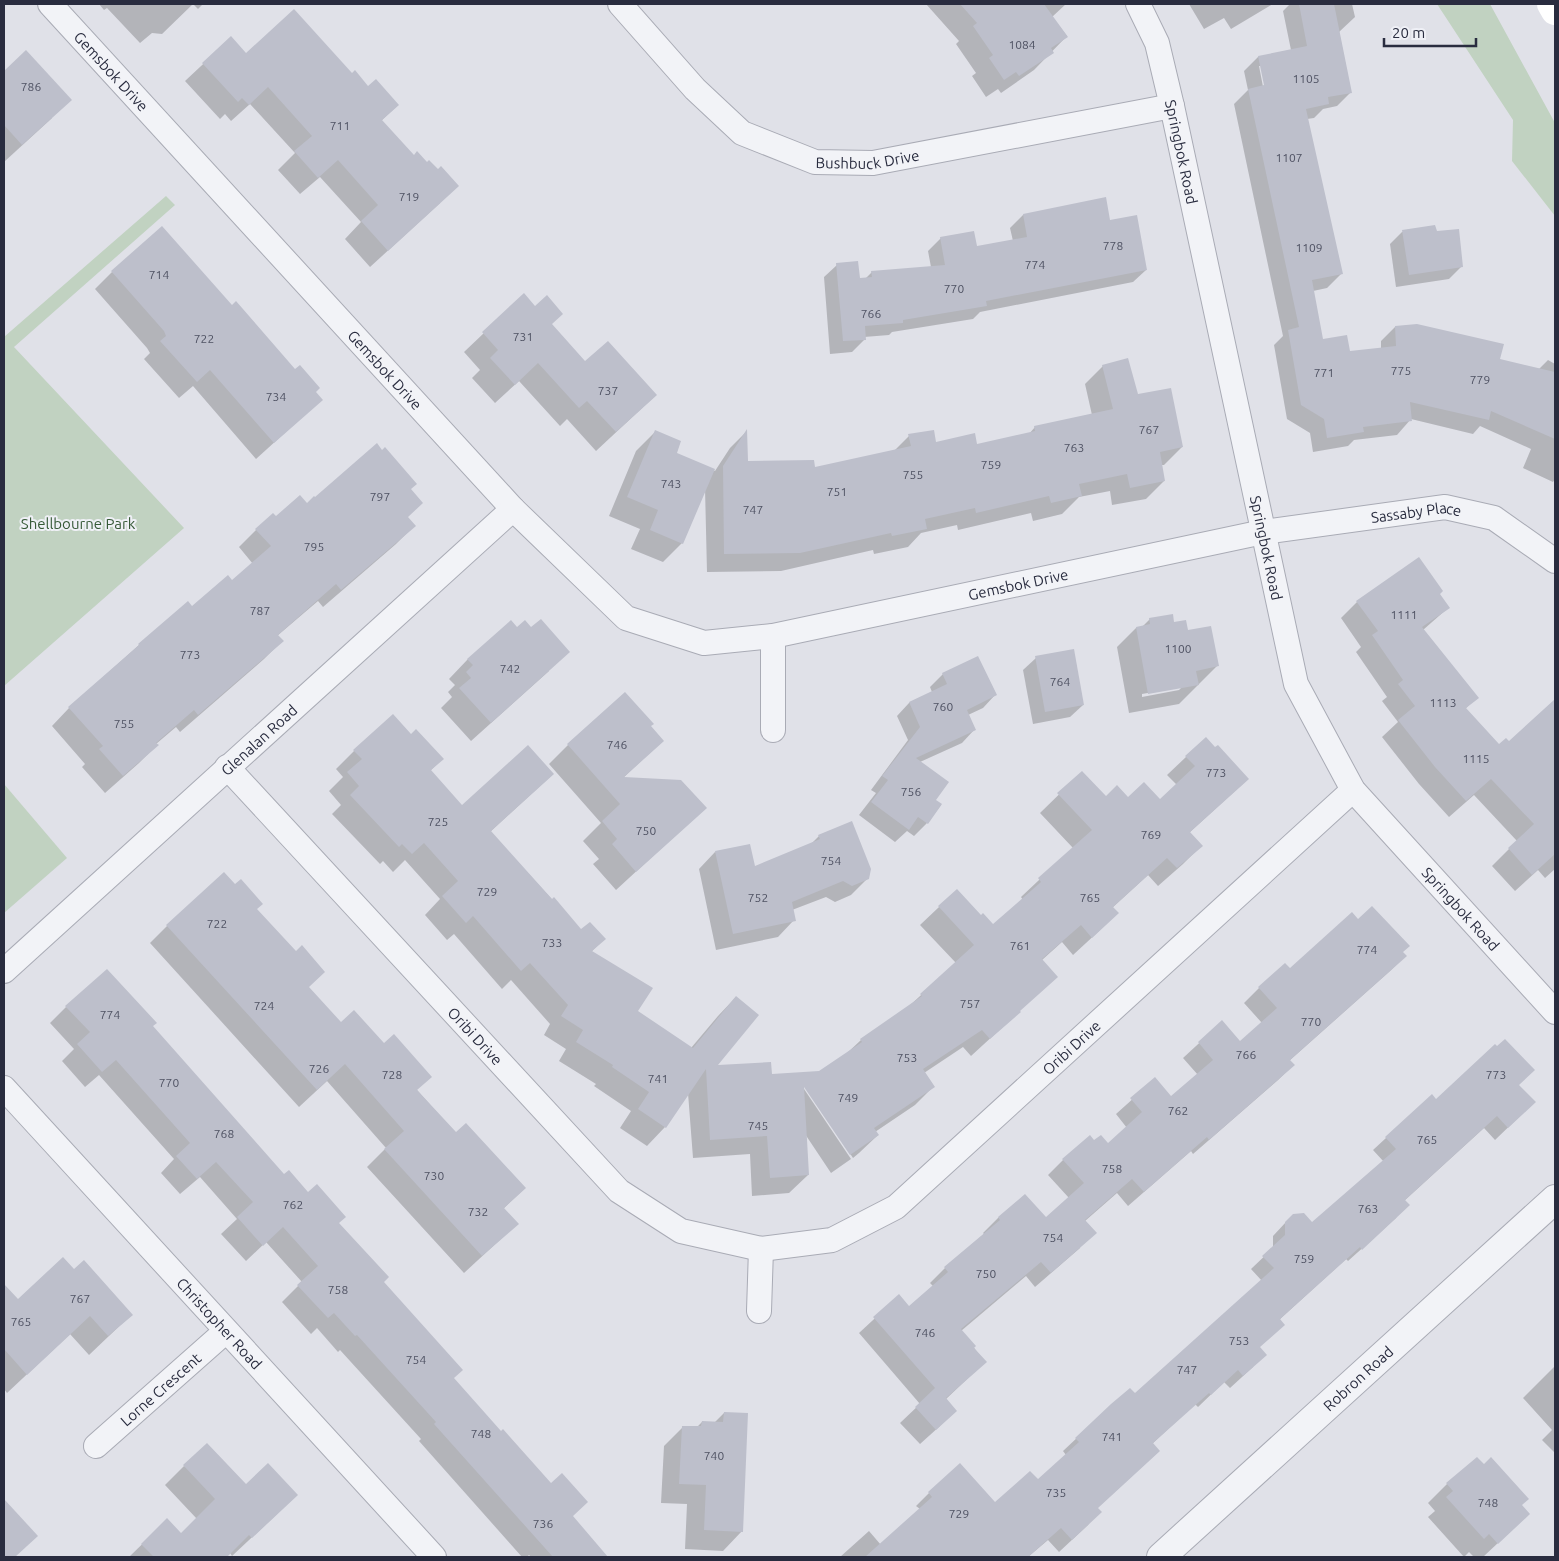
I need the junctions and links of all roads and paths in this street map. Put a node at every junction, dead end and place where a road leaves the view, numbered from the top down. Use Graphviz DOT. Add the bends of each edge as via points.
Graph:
graph roads {
  1 [pos="50,4"];
  2 [pos="620,4"];
  3 [pos="1138,4"];
  4 [pos="1551,4"];
  5 [pos="1555,11"];
  6 [pos="1172,106"];
  7 [pos="514,509"];
  8 [pos="1263,532"];
  9 [pos="1555,561"];
  10 [pos="773,636"];
  11 [pos="773,730"];
  12 [pos="227,768"];
  13 [pos="1353,790"];
  14 [pos="4,972"];
  15 [pos="1555,1012"];
  16 [pos="4,1088"];
  17 [pos="1555,1199"];
  18 [pos="761,1249"];
  19 [pos="759,1311"];
  20 [pos="226,1331"];
  21 [pos="96,1446"];
  22 [pos="434,1557"];
  23 [pos="1161,1557"];
  1 -- 7 [label="street, Gemsbok Drive"];
  2 -- 6 [label="street, Bushbuck Drive" via="695,89 742,133 815,162 873,163"];
  3 -- 6 [label="street, Springbok Road" via="1157,43"];
  4 -- 5 [label="main road"];
  6 -- 8 [label="street, Springbok Road"];
  7 -- 10 [label="street, Gemsbok Drive" via="626,618 704,644"];
  7 -- 12 [label="street, Glenalan Road"];
  8 -- 9 [label="street, Sassaby Place" via="1444,506 1494,518"];
  8 -- 10 [label="street, Gemsbok Drive"];
  8 -- 13 [label="street, Springbok Road" via="1296,684"];
  10 -- 11 [label="street"];
  12 -- 14 [label="street, Glenalan Road"];
  12 -- 18 [label="street, Oribi Drive" via="619,1191 680,1231"];
  13 -- 15 [label="street, Springbok Road"];
  13 -- 18 [label="street, Oribi Drive" via="896,1207 832,1240"];
  16 -- 20 [label="street, Christopher Road"];
  17 -- 23 [label="street, Robron Road"];
  18 -- 19 [label="street"];
  20 -- 21 [label="street, Lorne Crescent"];
  20 -- 22 [label="street, Christopher Road"];
}
